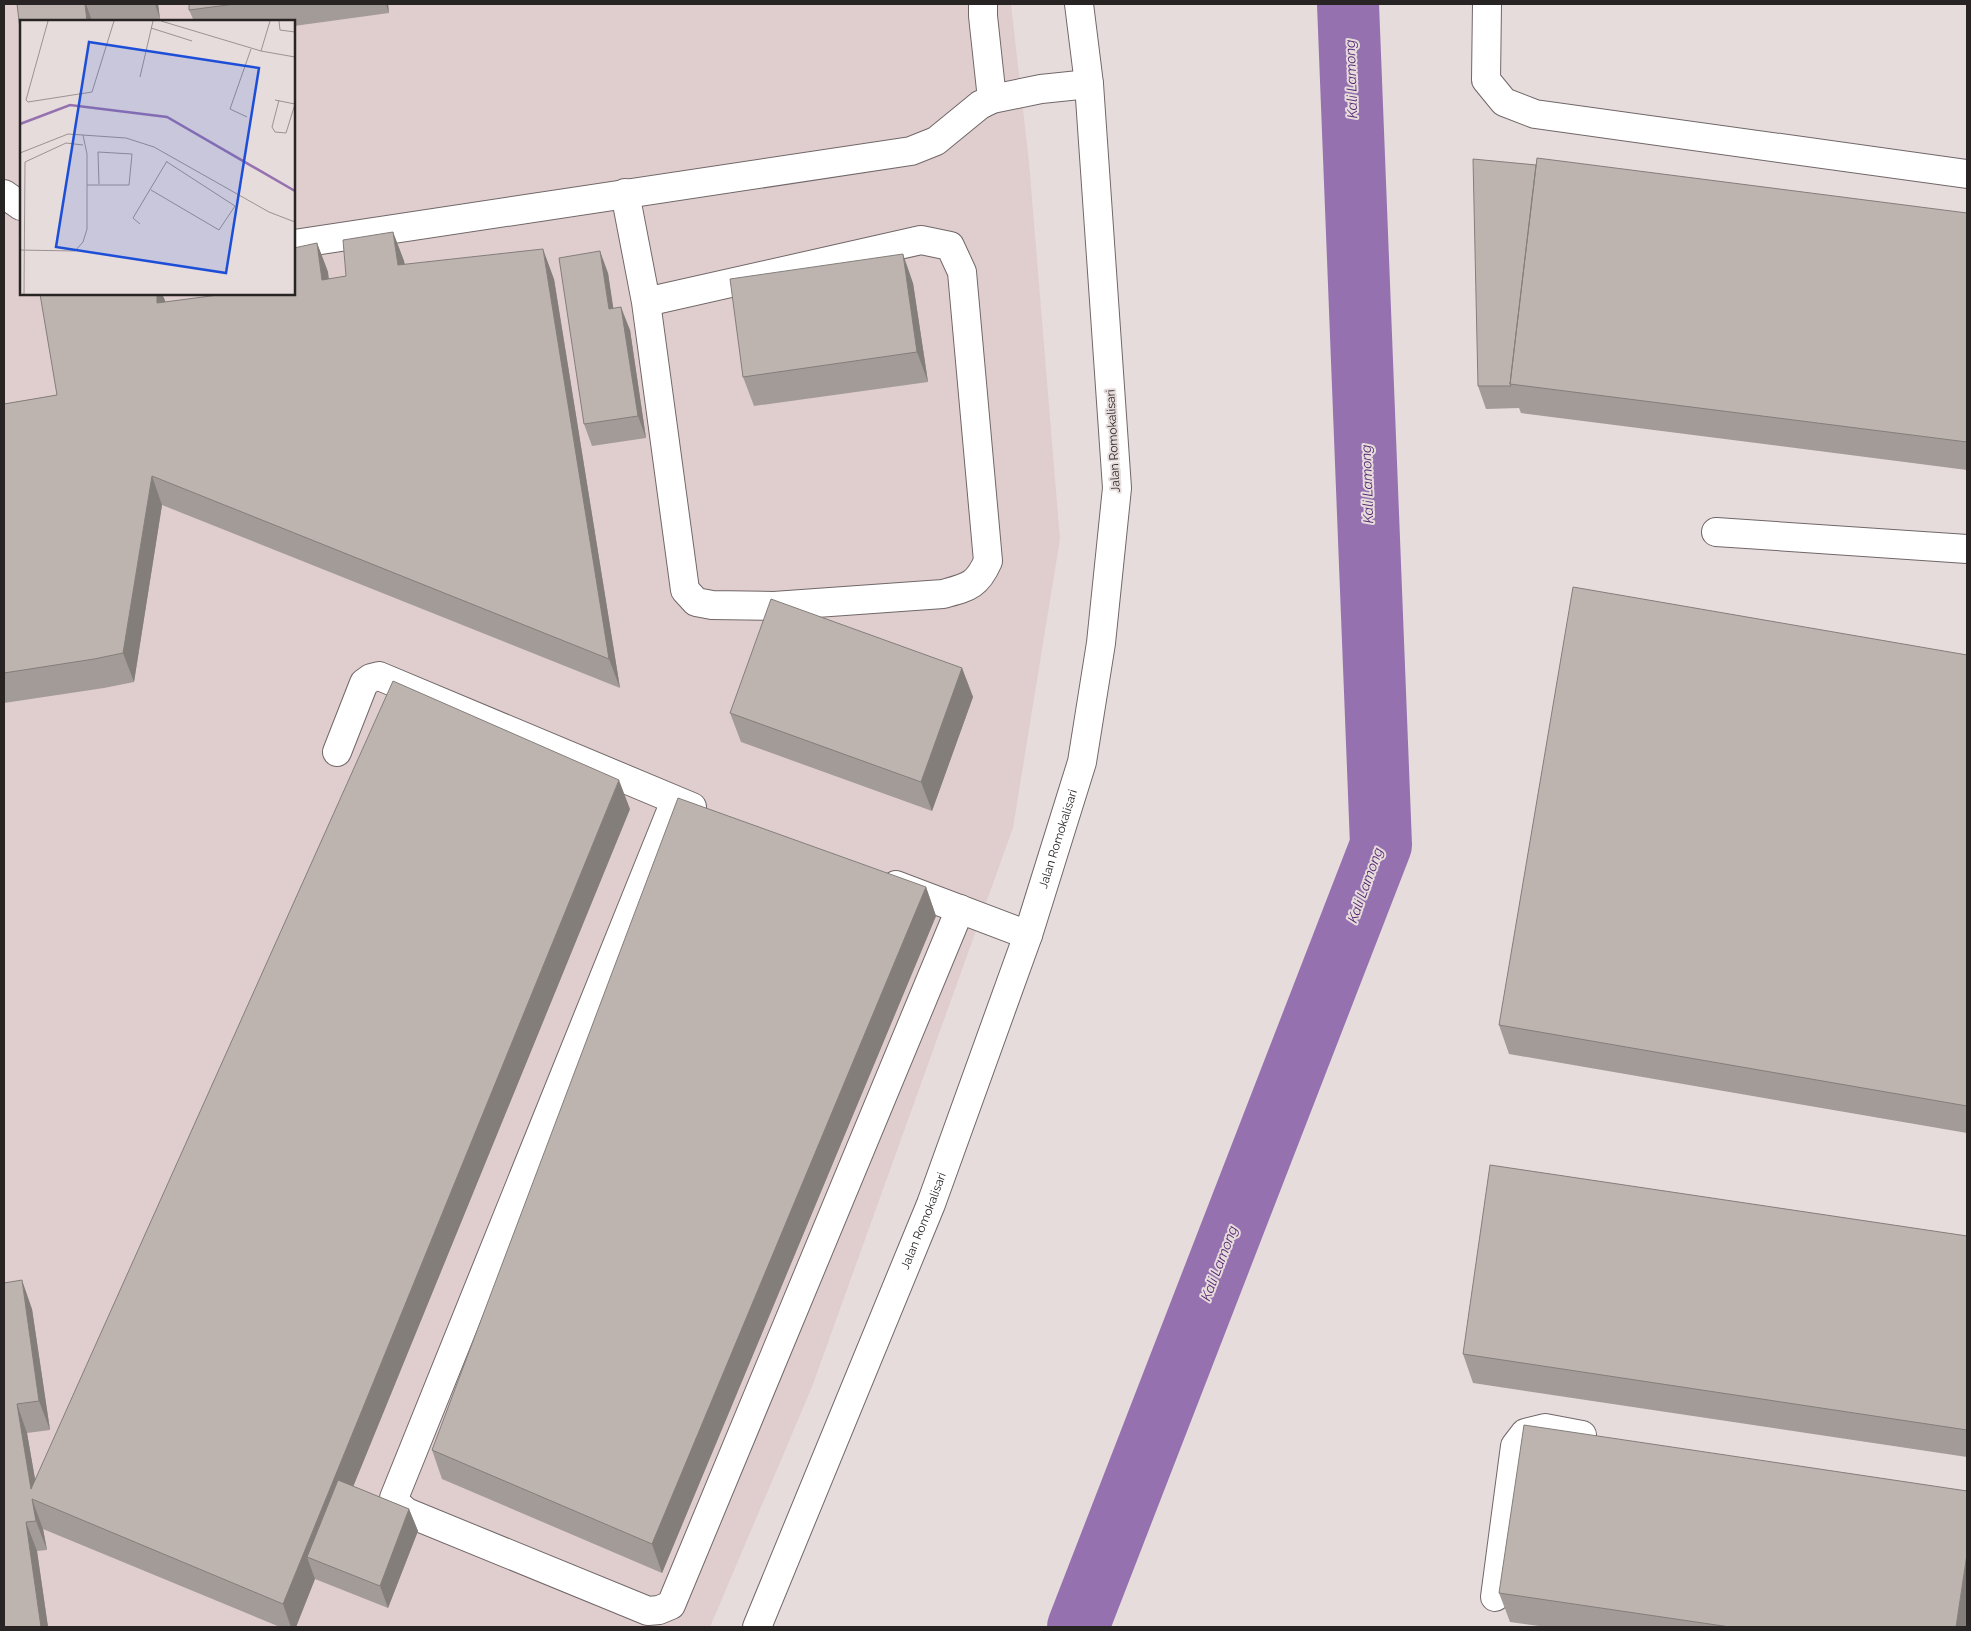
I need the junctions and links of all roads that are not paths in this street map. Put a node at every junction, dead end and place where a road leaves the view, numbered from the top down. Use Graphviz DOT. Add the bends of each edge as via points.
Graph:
graph roads {
  1 [pos="983,4"];
  2 [pos="1079,4"];
  3 [pos="1487,4"];
  4 [pos="1089,84"];
  5 [pos="992,99"];
  6 [pos="1967,174"];
  7 [pos="625,192"];
  8 [pos="4,194"];
  9 [pos="20,205"];
  10 [pos="295,244"];
  11 [pos="646,302"];
  12 [pos="1716,532"];
  13 [pos="1967,549"];
  14 [pos="337,752"];
  15 [pos="675,800"];
  16 [pos="712,815"];
  17 [pos="878,878"];
  18 [pos="960,910"];
  19 [pos="1028,935"];
  20 [pos="1602,1440"];
  21 [pos="1496,1597"];
  22 [pos="757,1627"];
  1 -- 5 [label="street"];
  2 -- 4 [label="street, Jalan Romokalisari"];
  3 -- 6 [label="street" via="1486,80 1504,102 1535,114"];
  4 -- 5 [label="street"];
  4 -- 19 [label="street, Jalan Romokalisari" via="1117,488 1101,642 1082,762"];
  5 -- 7 [label="street" via="936,141 911,151"];
  7 -- 10 [label="street"];
  7 -- 11 [label="street"];
  8 -- 9 [label="street"];
  11 -- 11 [label="street" via="685,590 696,602 774,606 943,594 968,587 982,575 988,561 962,272 950,246 921,240"];
  12 -- 13 [label="street"];
  14 -- 15 [label="street" via="364,683 379,676"];
  15 -- 16 [label="street"];
  15 -- 18 [label="street" via="394,1498 406,1512 648,1611 671,1604"];
  17 -- 18 [label="street"];
  18 -- 19 [label="street"];
  19 -- 22 [label="street, Jalan Romokalisari" via="930,1204"];
  20 -- 21 [label="street" via="1545,1428 1524,1433 1515,1446"];
}
